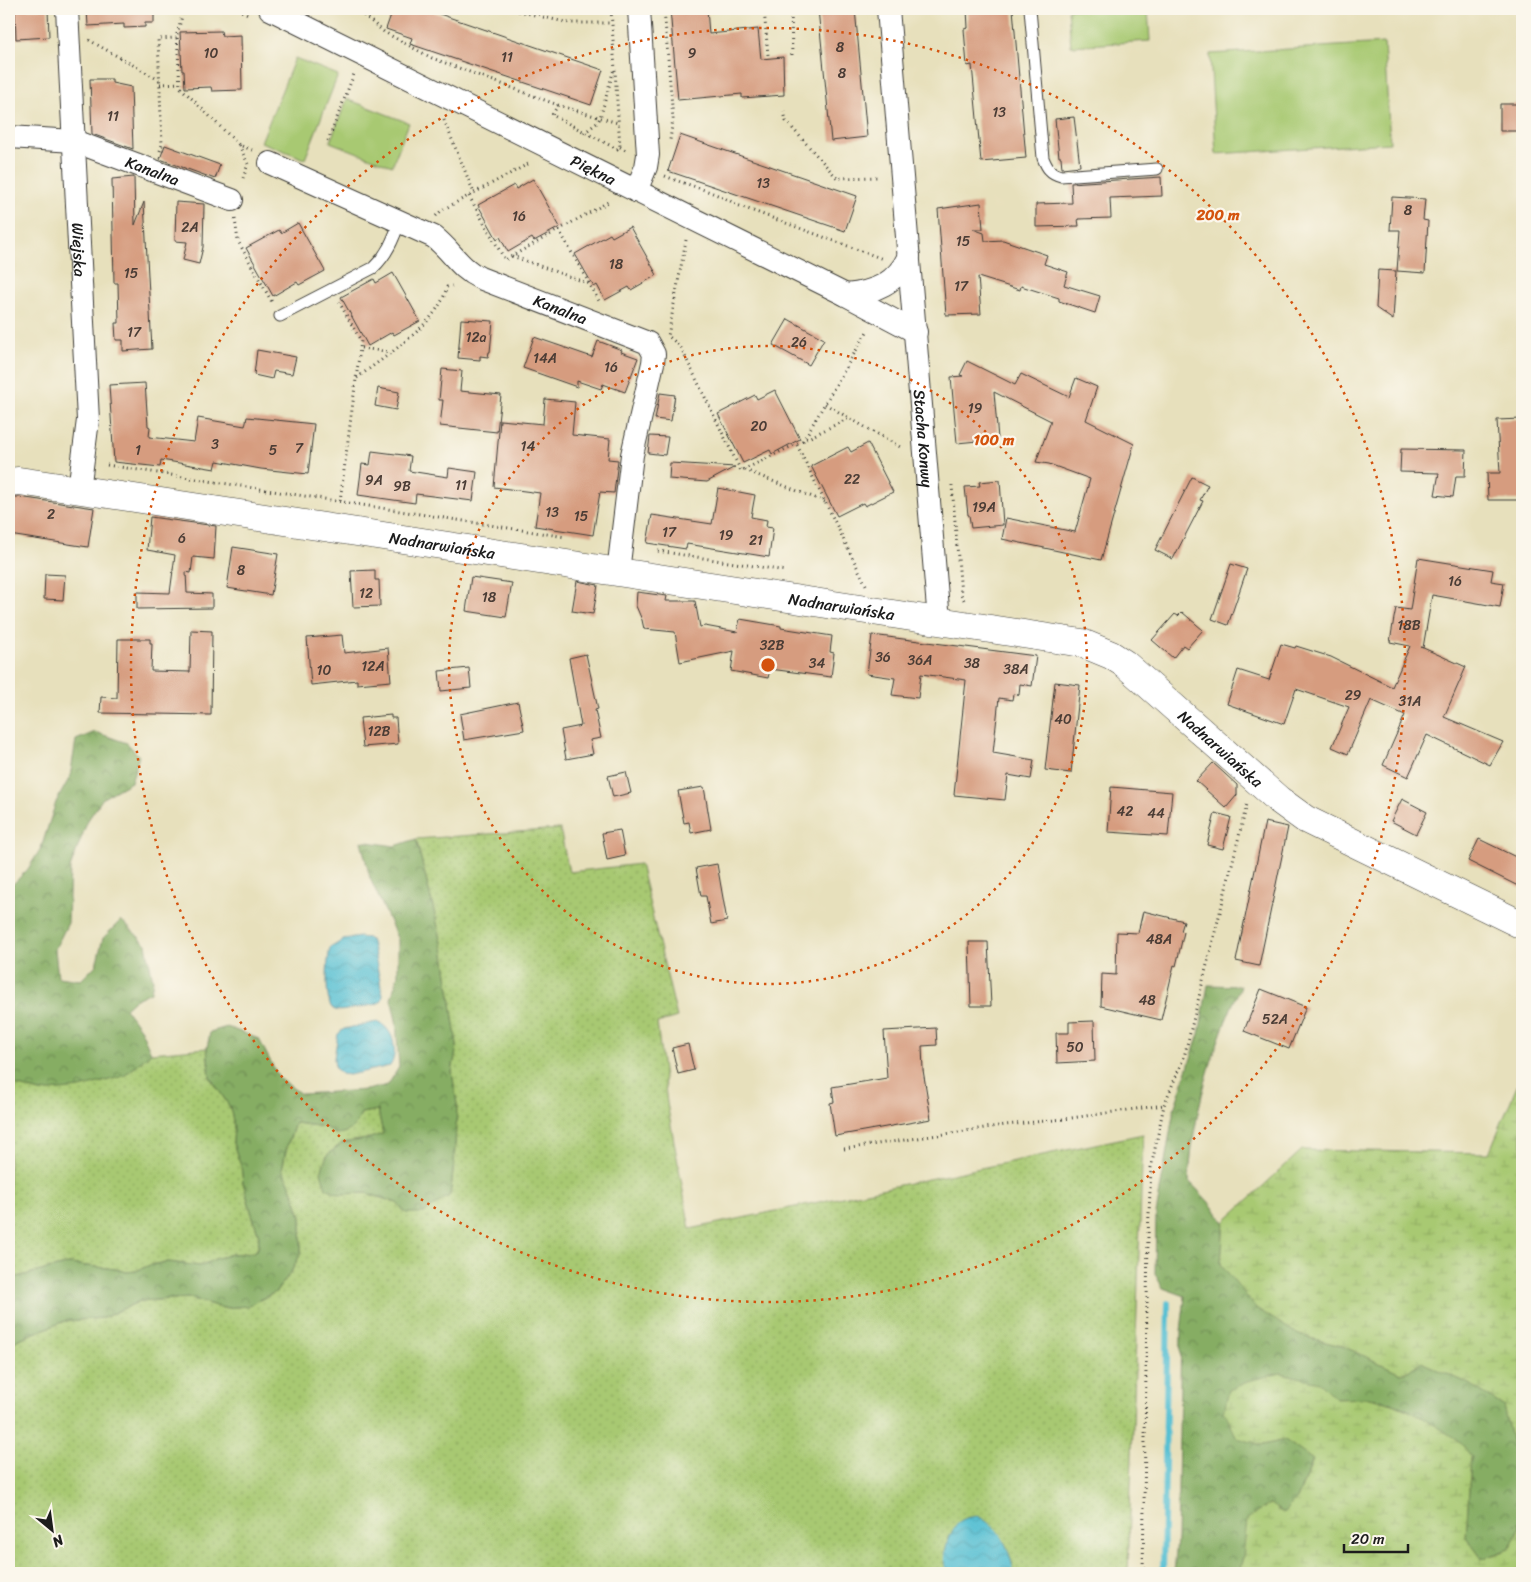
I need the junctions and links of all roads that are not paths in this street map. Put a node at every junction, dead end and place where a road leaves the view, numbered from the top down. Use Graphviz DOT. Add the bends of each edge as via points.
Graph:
graph roads {
  1 [pos="67,9"];
  2 [pos="270,9"];
  3 [pos="639,9"];
  4 [pos="888,9"];
  5 [pos="1030,9"];
  6 [pos="9,137"];
  7 [pos="74,141"];
  8 [pos="270,163"];
  9 [pos="1157,169"];
  10 [pos="625,195"];
  11 [pos="232,200"];
  12 [pos="400,221"];
  13 [pos="907,260"];
  14 [pos="846,295"];
  15 [pos="279,311"];
  16 [pos="916,332"];
  17 [pos="9,482"];
  18 [pos="79,490"];
  19 [pos="619,559"];
  20 [pos="939,621"];
  21 [pos="1522,925"];
  1 -- 7 [label="street, Wiejska"];
  2 -- 10 [label="street, Piękna"];
  3 -- 10 [label="street" via="648,162"];
  4 -- 13 [label="street, Stacha Konwy"];
  5 -- 9 [label="lane" via="1043,158 1047,168 1061,176"];
  6 -- 7 [label="street, Kanalna"];
  7 -- 11 [label="street, Kanalna"];
  7 -- 18 [label="street, Wiejska" via="88,420"];
  8 -- 12 [label="street, Kanalna"];
  10 -- 14 [label="street, Piękna"];
  12 -- 15 [label="lane" via="388,250 367,272"];
  12 -- 19 [label="street, Kanalna" via="440,241 471,274 648,343 654,354 653,363 632,455"];
  13 -- 14 [label="street" via="886,285 870,292"];
  13 -- 16 [label="street, Stacha Konwy"];
  14 -- 16 [label="street, Piękna"];
  16 -- 20 [label="street, Stacha Konwy"];
  17 -- 18 [label="street, Nadnarwiańska"];
  18 -- 19 [label="street, Nadnarwiańska"];
  19 -- 20 [label="street, Nadnarwiańska"];
  20 -- 21 [label="street, Nadnarwiańska" via="1082,643 1111,654 1279,800 1305,818"];
}
